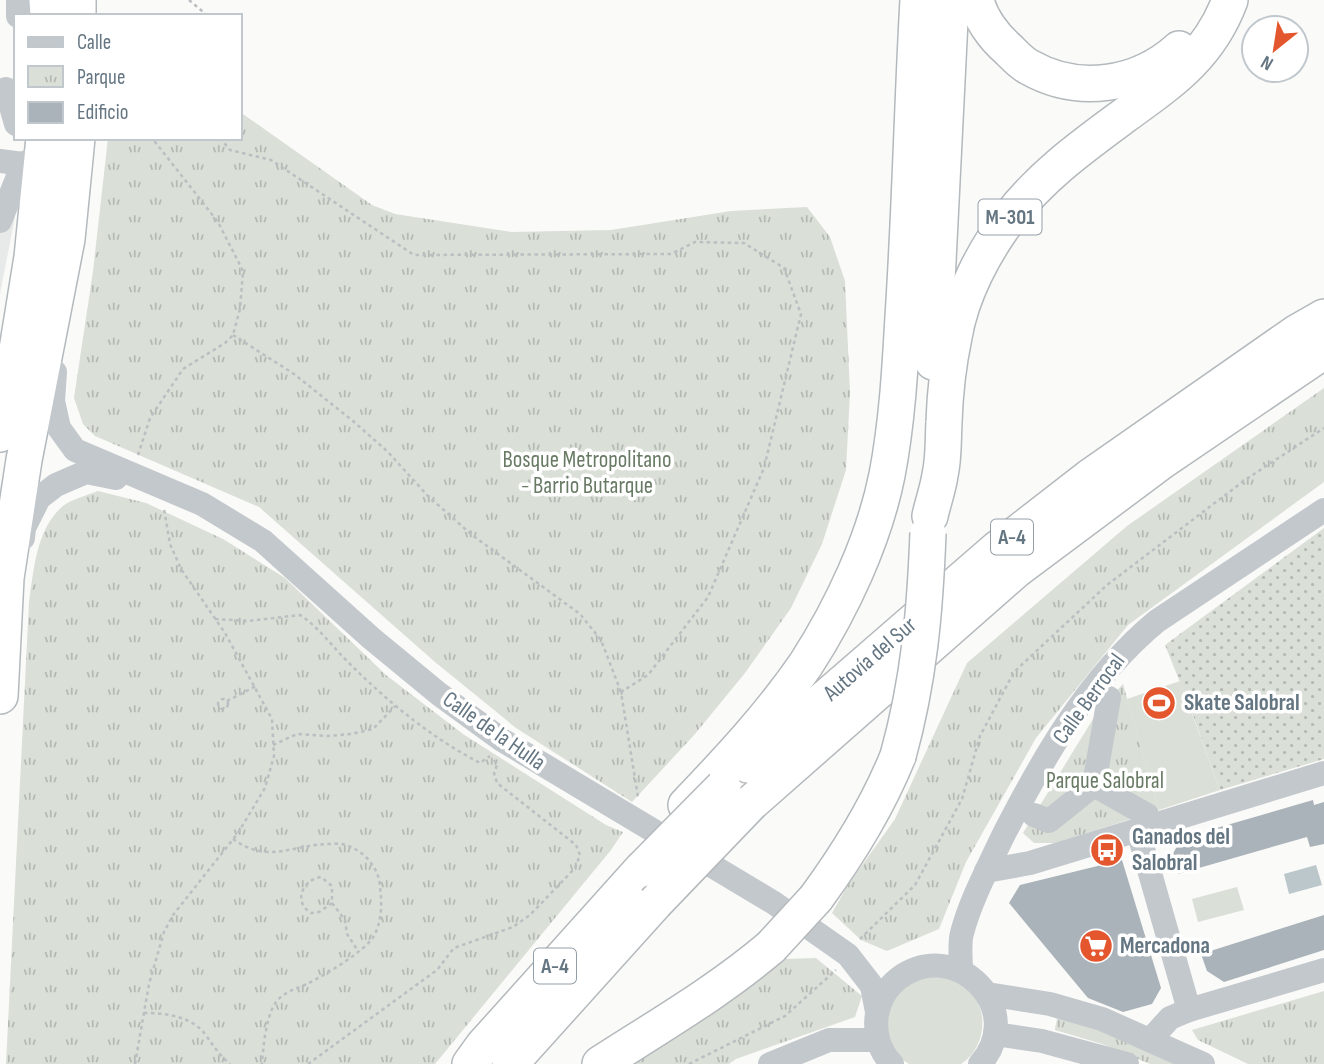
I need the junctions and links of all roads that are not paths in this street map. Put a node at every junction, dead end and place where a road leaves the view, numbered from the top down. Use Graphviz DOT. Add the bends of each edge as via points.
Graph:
graph roads {
  1 [pos="976,0"];
  2 [pos="1211,0"];
  3 [pos="1230,0"];
  4 [pos="926,1"];
  5 [pos="7,84"];
  6 [pos="14,115"];
  7 [pos="0,134"];
  8 [pos="77,140"];
  9 [pos="25,150"];
  10 [pos="1,217"];
  11 [pos="67,239"];
  12 [pos="1324,317"];
  13 [pos="1324,351"];
  14 [pos="0,434"];
  15 [pos="157,486"];
  16 [pos="1324,510"];
  17 [pos="929,525"];
  18 [pos="0,696"];
  19 [pos="1109,698"];
  20 [pos="0,716"];
  21 [pos="1324,773"];
  22 [pos="1094,785"];
  23 [pos="730,788"];
  24 [pos="1034,815"];
  25 [pos="1142,823"];
  26 [pos="986,871"];
  27 [pos="847,956"];
  28 [pos="924,966"];
  29 [pos="961,970"];
  30 [pos="1324,970"];
  31 [pos="987,994"];
  32 [pos="1189,1010"];
  33 [pos="877,1012"];
  34 [pos="995,1034"];
  35 [pos="878,1040"];
  36 [pos="1150,1040"];
  37 [pos="1123,1063"];
  38 [pos="470,1064"];
  39 [pos="510,1064"];
  40 [pos="600,1064"];
  41 [pos="770,1064"];
  42 [pos="892,1064"];
  43 [pos="979,1064"];
  44 [pos="1203,1064"];
  1 -- 2 [label="highway" via="998,40 1027,66 1062,80 1094,85 1144,73 1166,61 1191,39"];
  3 -- 17 [label="highway, M-301" via="1222,24 1205,49 1172,82 1034,188 982,261 954,334 941,473"];
  4 -- 17 [label="highway" via="933,341"];
  4 -- 23 [label="highway" via="897,415 887,477 862,553 827,626 806,663 747,741"];
  5 -- 6 [label="street"];
  7 -- 9 [label="street"];
  8 -- 11 [label="highway"];
  9 -- 10 [label="street"];
  9 -- 14 [label="highway" via="32,257"];
  11 -- 15 [label="street" via="53,401 59,428 75,450"];
  11 -- 18 [label="highway" via="6,578"];
  12 -- 23 [label="highway, Autovía del Sur / A-4" via="1091,477 997,549"];
  13 -- 23 [label="highway, Autovía del Sur / A-4" via="1162,461"];
  15 -- 20 [label="street" via="86,472 40,498 24,528"];
  15 -- 27 [label="street, Calle de la Hulla" via="202,504 263,541 439,694 502,740 774,903"];
  16 -- 26 [label="street, Calle Berrocal" via="1131,642 1060,735"];
  17 -- 40 [label="highway, bridge" via="925,611 910,714 885,790 850,852 816,898 738,975"];
  19 -- 22 [label="street"];
  21 -- 25 [label="street"];
  22 -- 24 [label="street" via="1049,821"];
  22 -- 25 [label="street"];
  23 -- 38 [label="highway, Autovía del Sur / A-4, bridge" via="642,869"];
  23 -- 39 [label="highway, Autovía del Sur / A-4, bridge" via="655,903"];
  25 -- 26 [label="street" via="1030,863"];
  25 -- 32 [label="street"];
  26 -- 29 [label="street, Calle Berrocal" via="961,935"];
  27 -- 28 [label="street" via="885,967"];
  27 -- 33 [label="street" via="872,986"];
  28 -- 29 [label="street"];
  28 -- 33 [label="street" via="894,982"];
  29 -- 31 [label="street"];
  30 -- 32 [label="street"];
  31 -- 34 [label="street" via="996,1020"];
  31 -- 36 [label="street" via="1050,1004 1102,1019"];
  32 -- 36 [label="street" via="1170,1018"];
  33 -- 35 [label="street"];
  34 -- 37 [label="street" via="1042,1041"];
  34 -- 43 [label="street"];
  35 -- 41 [label="street" via="829,1040"];
  35 -- 42 [label="street"];
  36 -- 44 [label="street"];
}
